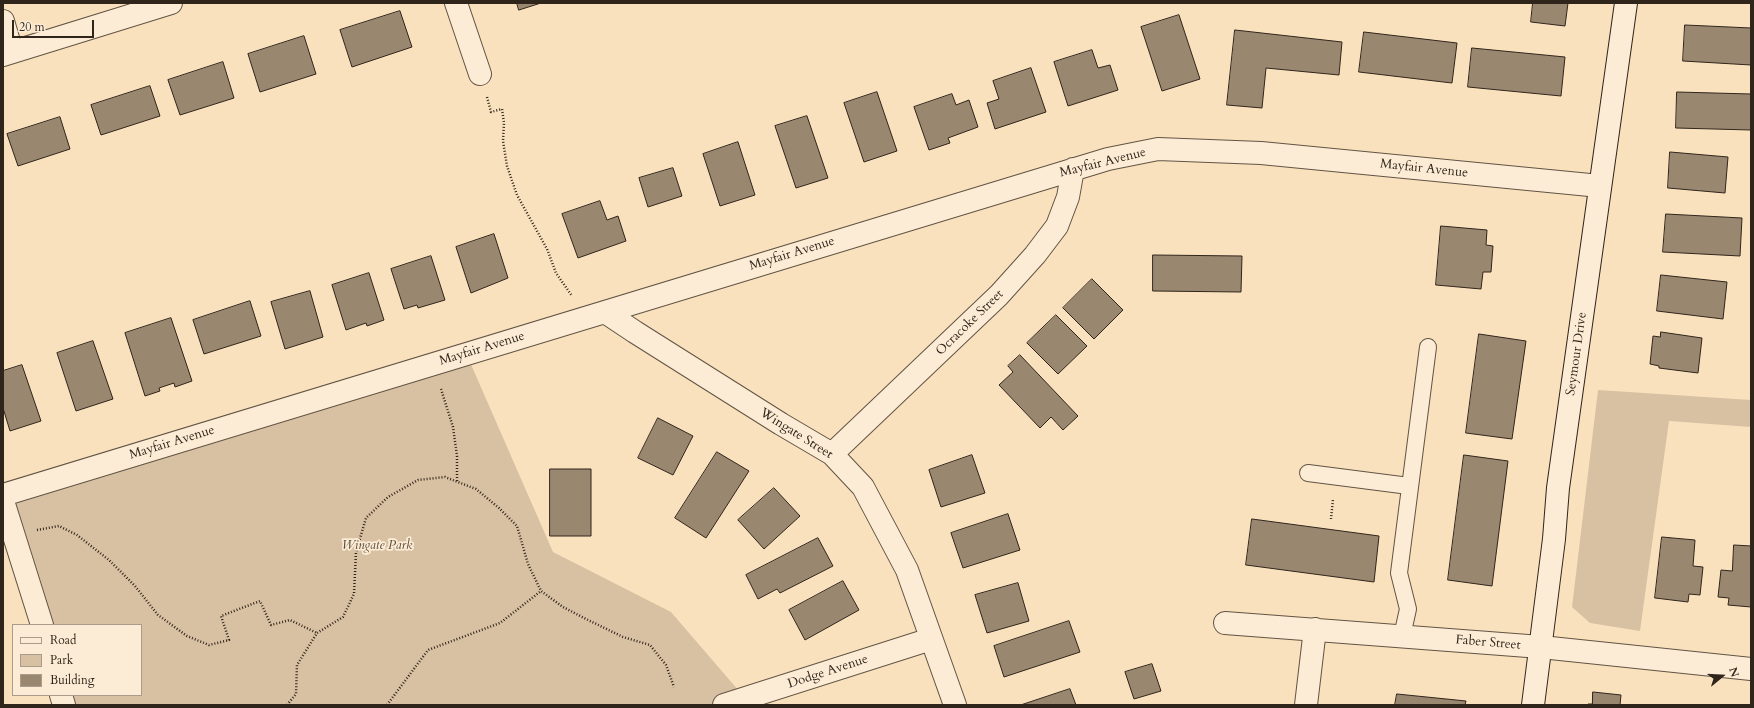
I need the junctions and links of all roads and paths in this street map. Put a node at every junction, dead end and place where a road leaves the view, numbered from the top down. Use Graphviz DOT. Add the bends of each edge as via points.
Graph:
graph roads {
  1 [pos="171,3"];
  2 [pos="456,3"];
  3 [pos="1626,3"];
  4 [pos="3,21"];
  5 [pos="8,53"];
  6 [pos="480,74"];
  7 [pos="1073,169"];
  8 [pos="1600,186"];
  9 [pos="605,312"];
  10 [pos="580,319"];
  11 [pos="1428,347"];
  12 [pos="440,387"];
  13 [pos="832,454"];
  14 [pos="1308,473"];
  15 [pos="457,482"];
  16 [pos="1409,486"];
  17 [pos="3,495"];
  18 [pos="3,501"];
  19 [pos="35,530"];
  20 [pos="540,591"];
  21 [pos="1225,622"];
  22 [pos="42,624"];
  23 [pos="1315,629"];
  24 [pos="317,633"];
  25 [pos="1402,636"];
  26 [pos="931,639"];
  27 [pos="1541,647"];
  28 [pos="1751,669"];
  29 [pos="674,688"];
  30 [pos="287,705"];
  31 [pos="387,705"];
  32 [pos="724,705"];
  33 [pos="955,705"];
  34 [pos="1306,705"];
  35 [pos="1533,705"];
  1 -- 5 [label="street"];
  2 -- 6 [label="street"];
  3 -- 8 [label="street, Seymour Drive"];
  4 -- 5 [label="street"];
  6 -- 10 [label="path" via="491,112 502,109 507,166 517,195 556,273 572,296"];
  7 -- 8 [label="street, Mayfair Avenue" via="1158,149 1198,150 1261,153"];
  7 -- 9 [label="street, Mayfair Avenue"];
  7 -- 13 [label="street, Ocracoke Street" via="1068,197 1057,226 1036,254 999,295"];
  8 -- 27 [label="street, Seymour Drive" via="1558,488"];
  9 -- 10 [label="street, Mayfair Avenue"];
  9 -- 13 [label="street, Wingate Street"];
  10 -- 17 [label="street, Mayfair Avenue"];
  11 -- 16 [label="lane"];
  12 -- 15 [label="path" via="453,427"];
  13 -- 26 [label="street, Wingate Street" via="863,487 870,500 907,570"];
  14 -- 16 [label="lane"];
  15 -- 20 [label="path" via="476,489 517,526 528,564"];
  15 -- 24 [label="path" via="444,477 418,480 388,497 366,518 356,552 354,594 343,617"];
  16 -- 25 [label="lane" via="1399,573 1408,609"];
  18 -- 22 [label="street"];
  19 -- 24 [label="path" via="59,526 77,535 135,586 158,615 187,636 209,645 229,640 221,616 260,601 271,625 290,620"];
  20 -- 29 [label="path" via="586,619 623,637 650,645 666,665"];
  20 -- 31 [label="path" via="500,623 428,650"];
  21 -- 23 [label="street, Faber Street"];
  23 -- 25 [label="street, Faber Street"];
  23 -- 34 [label="street"];
  24 -- 30 [label="path" via="297,665 296,694"];
  25 -- 27 [label="street, Faber Street"];
  26 -- 32 [label="street, Dodge Avenue"];
  26 -- 33 [label="street, Wingate Street"];
  27 -- 28 [label="street, Faber Street"];
  27 -- 35 [label="street, Seymour Drive"];
}
